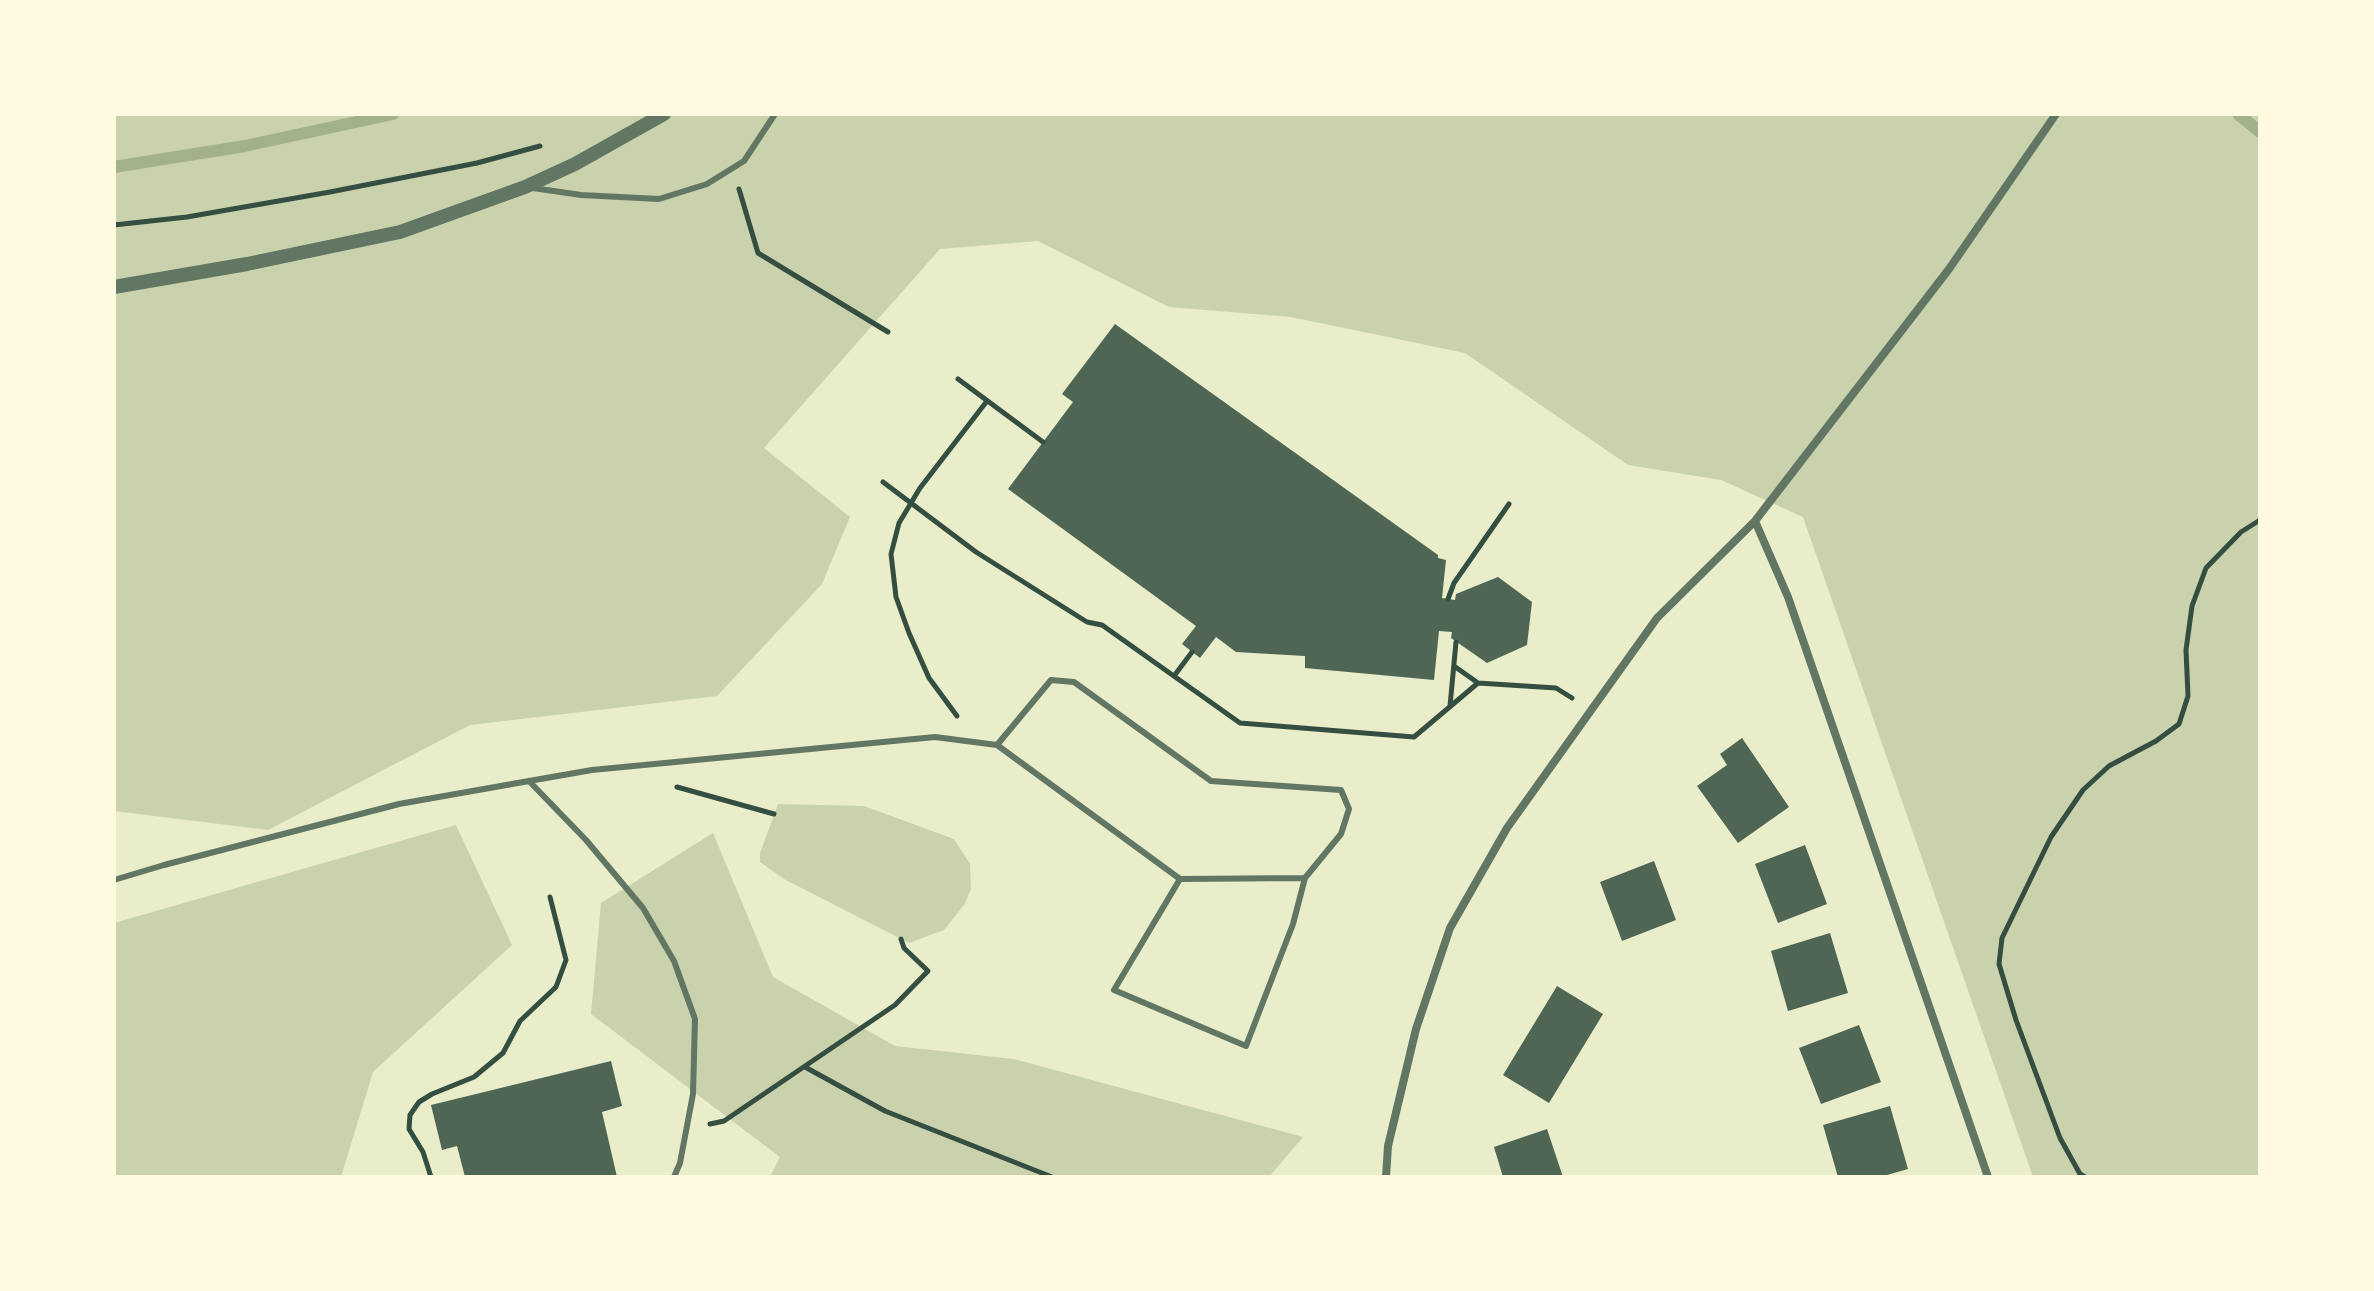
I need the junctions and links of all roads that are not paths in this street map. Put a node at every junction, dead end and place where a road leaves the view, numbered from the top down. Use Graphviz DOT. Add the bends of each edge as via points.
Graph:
graph roads {
  1 [pos="664,114"];
  2 [pos="775,114"];
  3 [pos="2056,114"];
  4 [pos="525,187"];
  5 [pos="114,287"];
  6 [pos="1755,521"];
  7 [pos="997,745"];
  8 [pos="529,781"];
  9 [pos="1305,878"];
  10 [pos="1180,879"];
  11 [pos="114,880"];
  12 [pos="674,1177"];
  13 [pos="1386,1177"];
  14 [pos="1988,1177"];
  1 -- 4 [label="street"];
  2 -- 4 [label="lane" via="744,161 707,184 659,199"];
  3 -- 6 [label="street" via="1949,269"];
  4 -- 5 [label="street" via="400,232"];
  6 -- 13 [label="street" via="1657,618 1507,828 1450,928 1416,1029 1388,1146"];
  6 -- 14 [label="street" via="1788,597"];
  7 -- 8 [label="lane" via="935,737 592,770"];
  7 -- 9 [label="lane" via="1051,680 1074,682 1211,781 1341,790 1349,809 1341,834"];
  7 -- 10 [label="lane"];
  8 -- 11 [label="lane" via="399,804"];
  8 -- 12 [label="lane" via="643,908 674,961 695,1019 693,1094"];
  9 -- 10 [label="lane"];
  9 -- 10 [label="lane" via="1246,1046 1114,990"];
}
